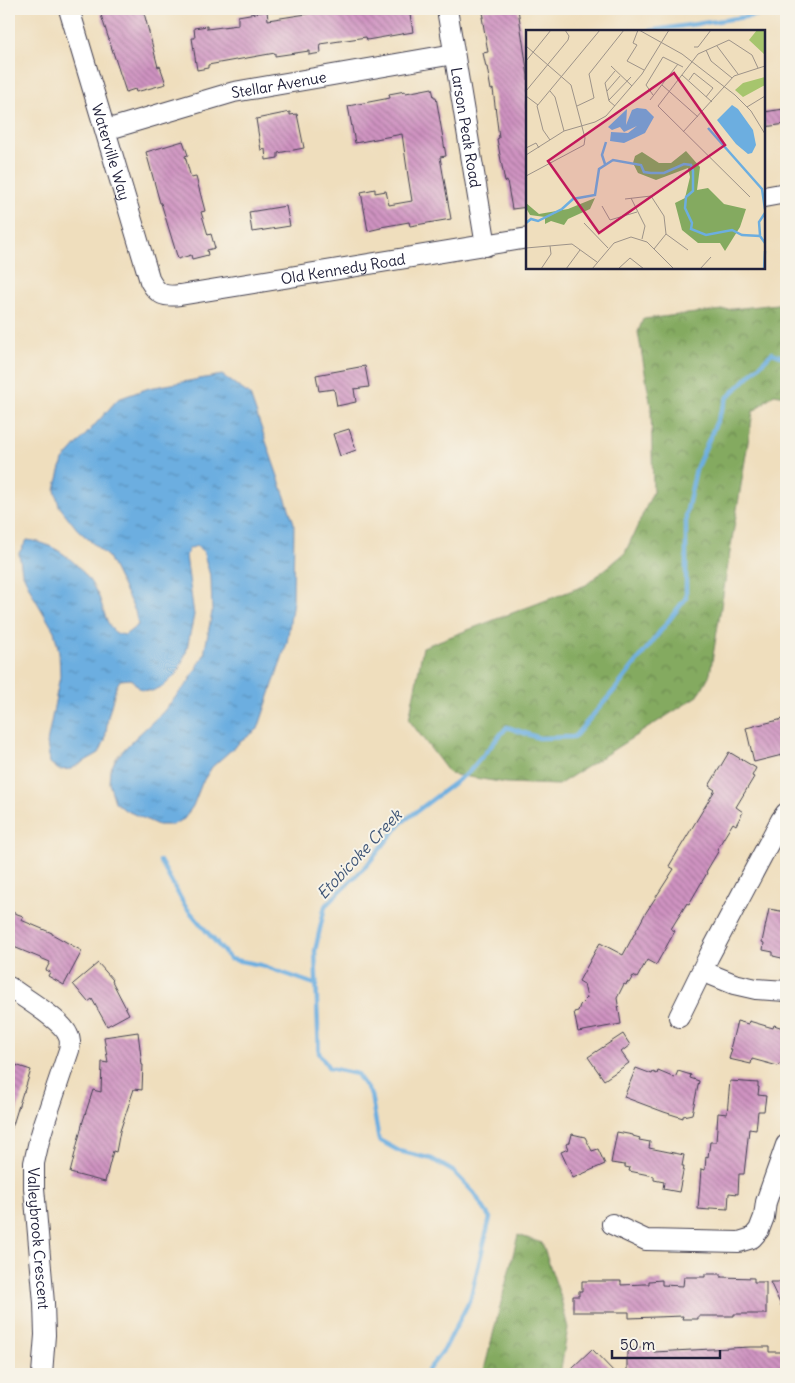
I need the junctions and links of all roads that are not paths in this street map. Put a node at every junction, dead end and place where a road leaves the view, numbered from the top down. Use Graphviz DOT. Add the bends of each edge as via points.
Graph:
graph roads {
  1 [pos="69,9"];
  2 [pos="447,9"];
  3 [pos="454,54"];
  4 [pos="106,130"];
  5 [pos="786,193"];
  6 [pos="765,197"];
  7 [pos="526,238"];
  8 [pos="486,246"];
  9 [pos="158,292"];
  10 [pos="786,813"];
  11 [pos="702,971"];
  12 [pos="9,987"];
  13 [pos="786,992"];
  14 [pos="679,1017"];
  15 [pos="786,1145"];
  16 [pos="612,1224"];
  17 [pos="42,1374"];
  1 -- 4 [label="street, Waterville Way"];
  2 -- 3 [label="street, Larson Peak Road"];
  3 -- 4 [label="street, Stellar Avenue" via="234,92"];
  3 -- 8 [label="street, Larson Peak Road"];
  4 -- 9 [label="street, Waterville Way" via="150,281"];
  5 -- 6 [label="street"];
  7 -- 8 [label="street, Old Kennedy Road"];
  8 -- 9 [label="street, Old Kennedy Road" via="180,295 166,296"];
  10 -- 11 [label="street"];
  11 -- 13 [label="street" via="734,984"];
  11 -- 14 [label="street"];
  12 -- 17 [label="street, Valleybrook Crescent" via="61,1024 70,1042 34,1163 45,1335"];
  15 -- 16 [label="street" via="760,1230 752,1238 739,1242 646,1240"];
}
